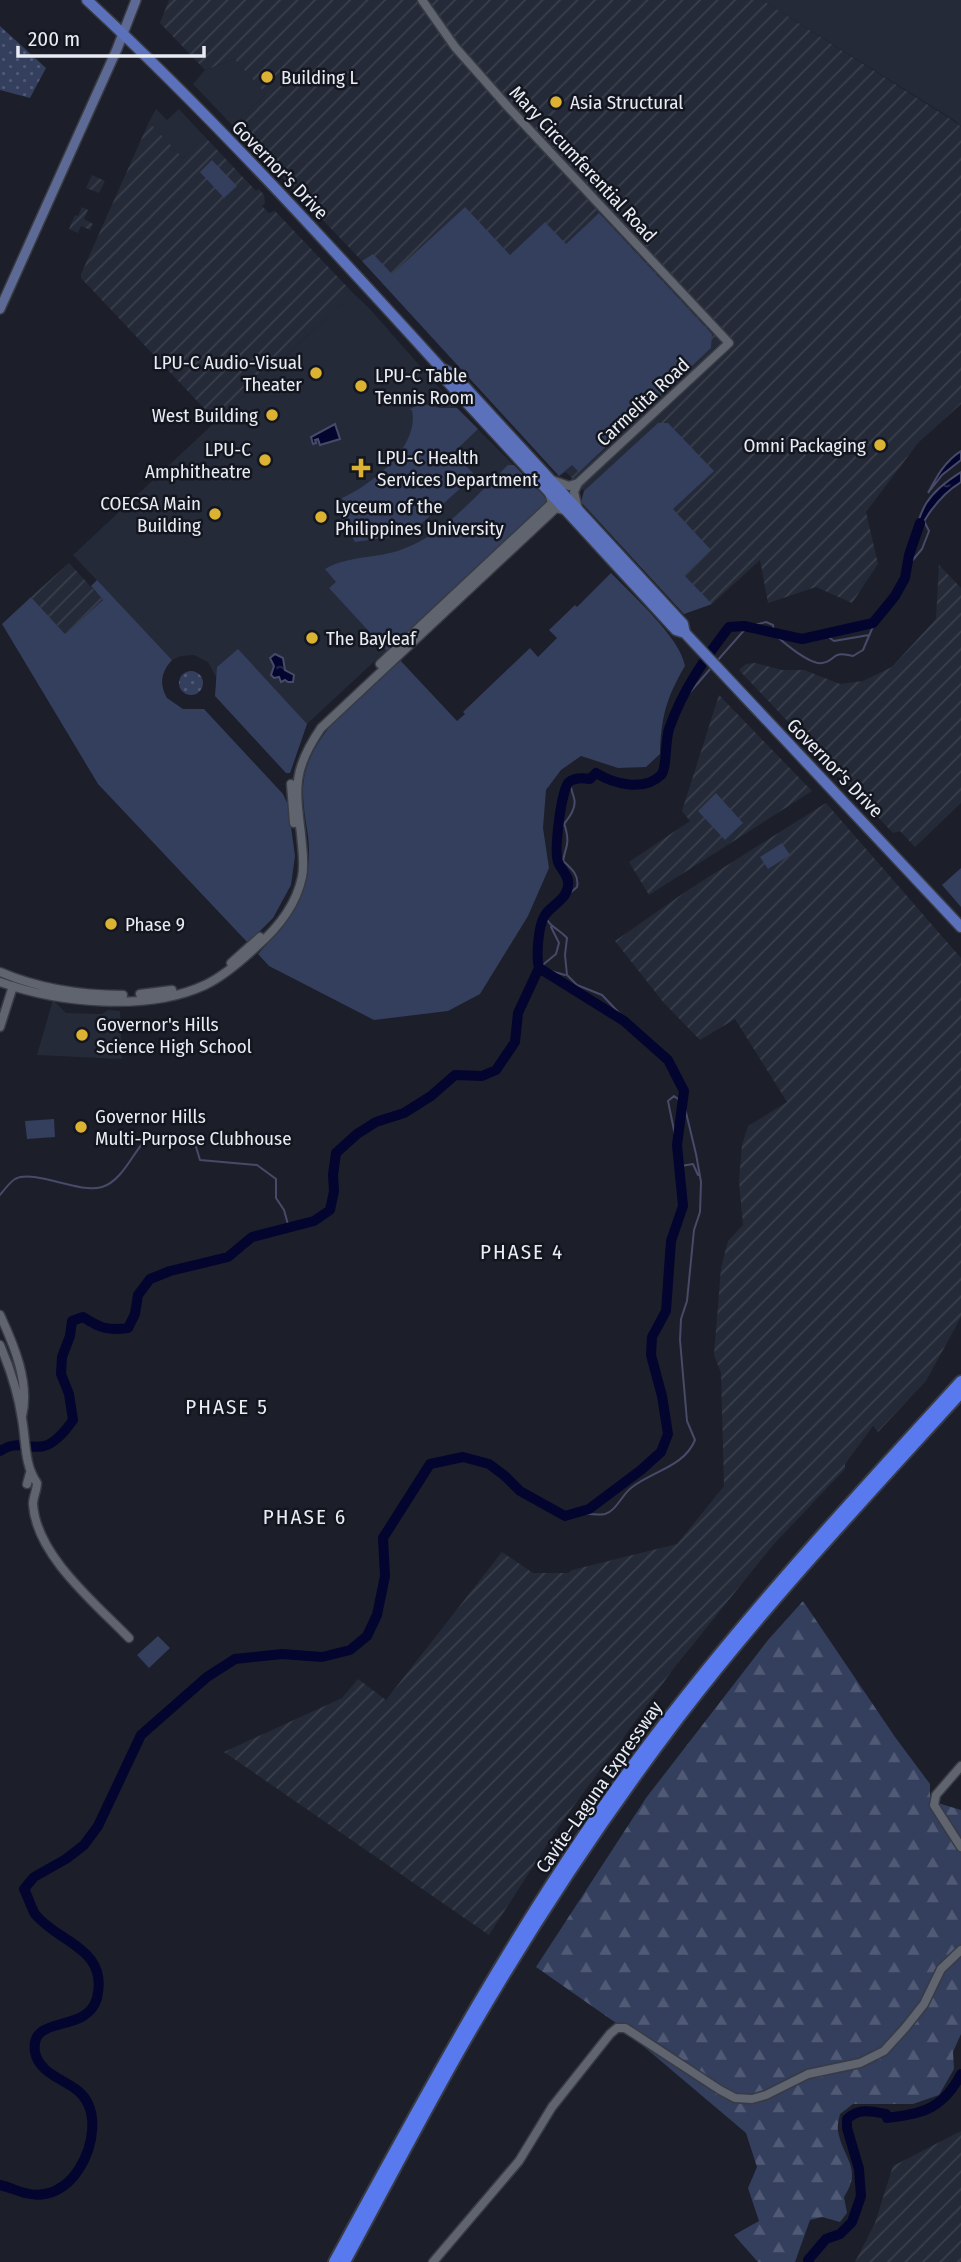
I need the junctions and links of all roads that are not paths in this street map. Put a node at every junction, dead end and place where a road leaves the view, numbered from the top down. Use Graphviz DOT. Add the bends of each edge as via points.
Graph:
graph roads {
  1 [pos="87,0"];
  2 [pos="136,0"];
  3 [pos="422,0"];
  4 [pos="123,33"];
  5 [pos="0,309"];
  6 [pos="729,343"];
  7 [pos="442,369"];
  8 [pos="548,478"];
  9 [pos="578,483"];
  10 [pos="549,492"];
  11 [pos="578,510"];
  12 [pos="567,512"];
  13 [pos="681,629"];
  14 [pos="293,788"];
  15 [pos="961,927"];
  16 [pos="0,972"];
  17 [pos="1,983"];
  18 [pos="13,986"];
  19 [pos="0,993"];
  20 [pos="0,1027"];
  21 [pos="0,1315"];
  22 [pos="0,1345"];
  23 [pos="961,1381"];
  24 [pos="961,1393"];
  25 [pos="22,1416"];
  26 [pos="30,1472"];
  27 [pos="27,1484"];
  28 [pos="129,1638"];
  29 [pos="961,1766"];
  30 [pos="961,1847"];
  31 [pos="961,1950"];
  32 [pos="334,2262"];
  33 [pos="345,2262"];
  34 [pos="433,2262"];
  1 -- 4 [label="main road, Governor's Drive"];
  2 -- 4 [label="main road"];
  3 -- 6 [label="street, Mary Circumferential Road" via="455,47 509,108"];
  4 -- 5 [label="main road"];
  4 -- 7 [label="main road, Governor's Drive"];
  6 -- 9 [label="street, Carmelita Road"];
  7 -- 8 [label="main road, Governor's Drive" via="454,375"];
  7 -- 10 [label="main road, Governor's Drive" via="447,381"];
  8 -- 9 [label="street" via="569,486"];
  8 -- 11 [label="main road, Governor's Drive"];
  9 -- 11 [label="street" via="574,492"];
  10 -- 12 [label="main road, Governor's Drive"];
  10 -- 14 [label="street" via="552,503 317,725 297,760"];
  11 -- 13 [label="main road, Governor's Drive"];
  12 -- 13 [label="main road, Governor's Drive"];
  12 -- 14 [label="street" via="556,508 326,722 305,753"];
  13 -- 15 [label="main road, Governor's Drive"];
  14 -- 16 [label="street" via="298,864 290,897 270,928 212,976 160,992 85,994 48,989"];
  14 -- 18 [label="street" via="303,864 299,888 274,931 228,971 196,989 152,998 66,999"];
  17 -- 18 [label="street"];
  17 -- 19 [label="street"];
  18 -- 20 [label="street"];
  21 -- 25 [label="street" via="22,1375 26,1402"];
  22 -- 25 [label="street"];
  23 -- 32 [label="highway, Cavite–Laguna Expressway" via="757,1606 618,1785 509,1949"];
  24 -- 33 [label="highway, Cavite–Laguna Expressway" via="764,1612 633,1781 489,2001"];
  25 -- 26 [label="street"];
  26 -- 27 [label="street"];
  26 -- 28 [label="street" via="37,1483 33,1500 36,1521 53,1556"];
  29 -- 30 [label="street" via="936,1795 934,1805"];
  31 -- 34 [label="street" via="941,1969 924,2004 884,2050 860,2063 808,2074 752,2099 735,2098 625,2028 617,2028 552,2107 519,2161"];
}
